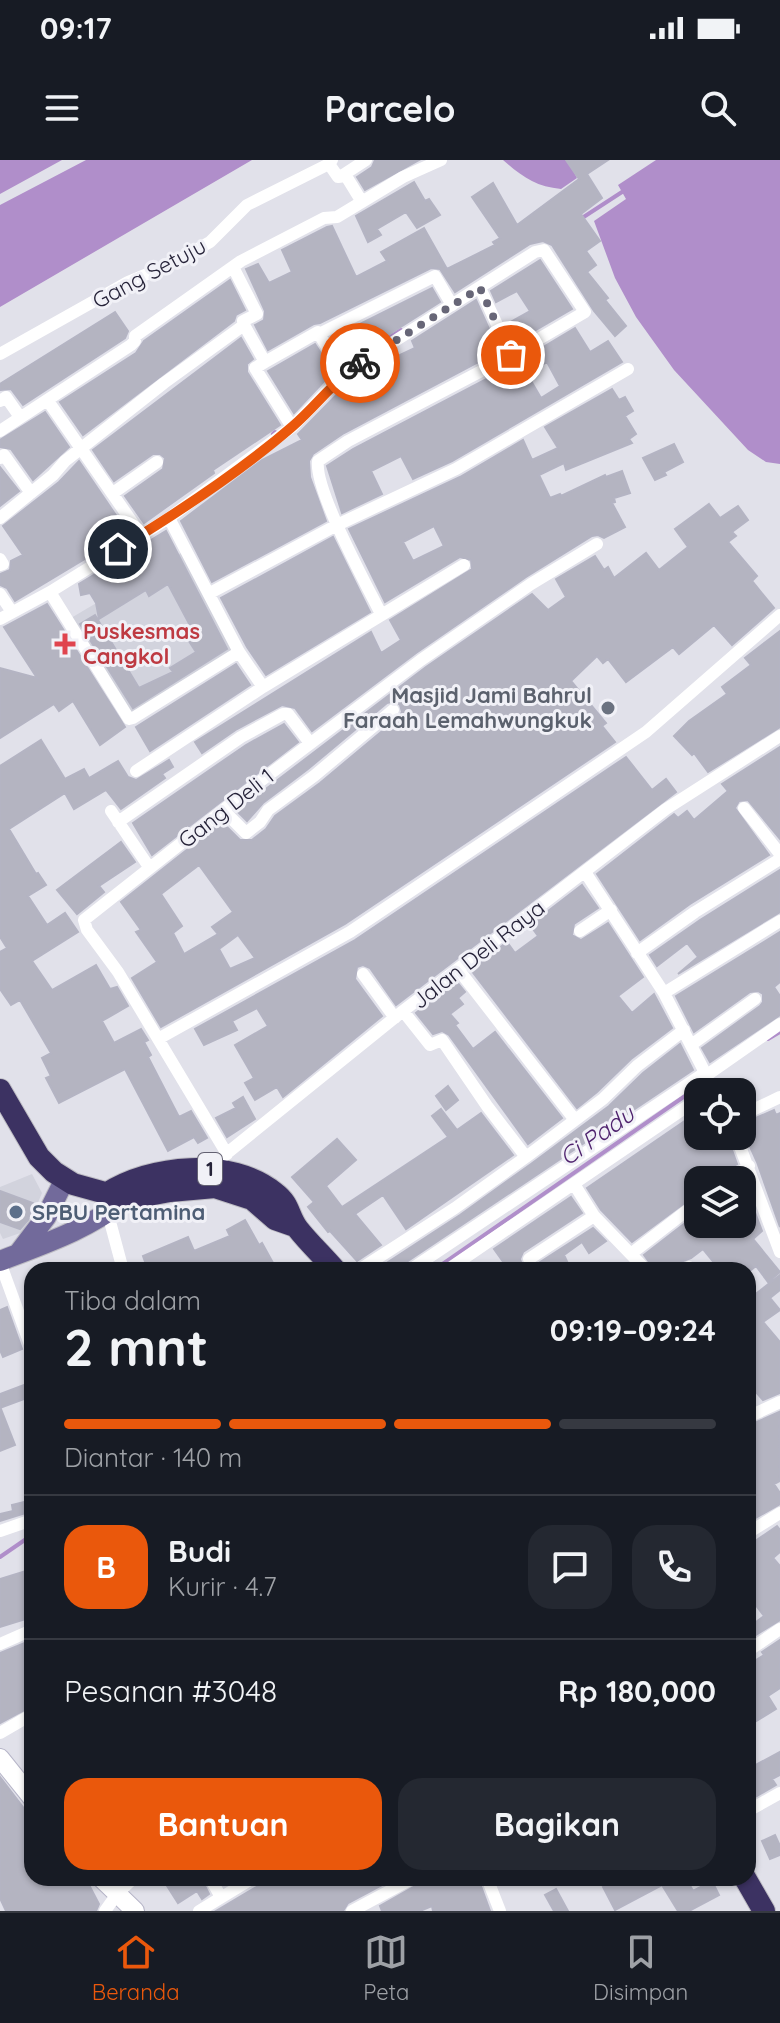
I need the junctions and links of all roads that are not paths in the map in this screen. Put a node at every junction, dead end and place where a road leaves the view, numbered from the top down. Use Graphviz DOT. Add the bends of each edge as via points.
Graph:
graph roads {
  1 [pos="366,160"];
  2 [pos="441,160"];
  3 [pos="330,162"];
  4 [pos="343,175"];
  5 [pos="362,202"];
  6 [pos="233,267"];
  7 [pos="480,288"];
  8 [pos="451,303"];
  9 [pos="244,325"];
  10 [pos="319,334"];
  11 [pos="0,354"];
  12 [pos="511,355"];
  13 [pos="265,362"];
  14 [pos="342,369"];
  15 [pos="628,369"];
  16 [pos="0,401"];
  17 [pos="48,401"];
  18 [pos="20,417"];
  19 [pos="289,423"];
  20 [pos="0,431"];
  21 [pos="82,447"];
  22 [pos="0,458"];
  23 [pos="157,462"];
  24 [pos="31,493"];
  25 [pos="113,493"];
  26 [pos="0,518"];
  27 [pos="169,518"];
  28 [pos="337,525"];
  29 [pos="139,532"];
  30 [pos="597,544"];
  31 [pos="0,559"];
  32 [pos="0,565"];
  33 [pos="464,565"];
  34 [pos="50,592"];
  35 [pos="210,593"];
  36 [pos="0,594"];
  37 [pos="381,614"];
  38 [pos="780,615"];
  39 [pos="6,616"];
  40 [pos="239,652"];
  41 [pos="263,687"];
  42 [pos="393,710"];
  43 [pos="780,736"];
  44 [pos="310,743"];
  45 [pos="136,771"];
  46 [pos="744,808"];
  47 [pos="223,810"];
  48 [pos="111,811"];
  49 [pos="118,822"];
  50 [pos="780,856"];
  51 [pos="149,867"];
  52 [pos="585,872"];
  53 [pos="611,910"];
  54 [pos="780,921"];
  55 [pos="580,931"];
  56 [pos="637,953"];
  57 [pos="458,969"];
  58 [pos="363,974"];
  59 [pos="664,993"];
  60 [pos="755,999"];
  61 [pos="399,1015"];
  62 [pos="780,1024"];
  63 [pos="684,1030"];
  64 [pos="158,1039"];
  65 [pos="691,1045"];
  66 [pos="707,1078"];
  67 [pos="718,1078"];
  68 [pos="0,1090"];
  69 [pos="780,1097"];
  70 [pos="684,1101"];
  71 [pos="756,1108"];
  72 [pos="684,1109"];
  73 [pos="575,1120"];
  74 [pos="742,1150"];
  75 [pos="227,1154"];
  76 [pos="526,1157"];
  77 [pos="749,1166"];
  78 [pos="207,1169"];
  79 [pos="65,1179"];
  80 [pos="574,1184"];
  81 [pos="756,1185"];
  82 [pos="191,1189"];
  83 [pos="114,1202"];
  84 [pos="684,1213"];
  85 [pos="594,1216"];
  86 [pos="295,1226"];
  87 [pos="780,1252"];
  88 [pos="632,1253"];
  89 [pos="6,1259"];
  90 [pos="529,1259"];
  91 [pos="122,1262"];
  92 [pos="328,1262"];
  93 [pos="371,1262"];
  94 [pos="423,1262"];
  95 [pos="459,1262"];
  96 [pos="639,1262"];
  97 [pos="24,1322"];
  98 [pos="780,1402"];
  99 [pos="756,1413"];
  100 [pos="778,1519"];
  101 [pos="24,1523"];
  102 [pos="756,1529"];
  103 [pos="0,1531"];
  104 [pos="780,1629"];
  105 [pos="24,1634"];
  106 [pos="0,1644"];
  107 [pos="756,1646"];
  108 [pos="24,1719"];
  109 [pos="0,1733"];
  110 [pos="0,1758"];
  111 [pos="24,1788"];
  112 [pos="780,1793"];
  113 [pos="756,1806"];
  114 [pos="109,1886"];
  115 [pos="126,1886"];
  116 [pos="215,1886"];
  117 [pos="240,1886"];
  118 [pos="399,1886"];
  119 [pos="490,1886"];
  120 [pos="750,1886"];
  121 [pos="117,1894"];
  122 [pos="221,1897"];
  123 [pos="105,1911"];
  124 [pos="135,1911"];
  125 [pos="199,1911"];
  126 [pos="352,1911"];
  127 [pos="500,1911"];
  128 [pos="764,1911"];
  1 -- 4 [label="street"];
  2 -- 5 [label="street"];
  3 -- 4 [label="street" via="338,177"];
  3 -- 11 [label="street, Gang Setuju" via="247,205 210,242"];
  4 -- 5 [label="street"];
  5 -- 6 [label="street"];
  6 -- 9 [label="street" via="257,314"];
  6 -- 17 [label="street"];
  7 -- 8 [label="street"];
  7 -- 12 [label="street"];
  7 -- 12 [label="street" via="544,250 585,312"];
  8 -- 10 [label="street" via="435,276"];
  8 -- 14 [label="street"];
  9 -- 13 [label="street"];
  9 -- 21 [label="street"];
  10 -- 13 [label="street"];
  10 -- 14 [label="street"];
  12 -- 28 [label="street" via="320,458 318,473"];
  13 -- 19 [label="street" via="255,368"];
  14 -- 19 [label="street"];
  15 -- 28 [label="street" via="456,469"];
  16 -- 18 [label="street" via="6,397"];
  17 -- 18 [label="street"];
  17 -- 21 [label="street"];
  18 -- 20 [label="street"];
  19 -- 27 [label="street"];
  21 -- 24 [label="street"];
  21 -- 25 [label="street"];
  22 -- 24 [label="street" via="4,455"];
  23 -- 25 [label="street"];
  24 -- 26 [label="street"];
  25 -- 29 [label="street"];
  27 -- 29 [label="street"];
  27 -- 35 [label="street"];
  28 -- 35 [label="street"];
  28 -- 37 [label="street"];
  29 -- 34 [label="street"];
  30 -- 44 [label="street, Gang Deli 1" via="421,660"];
  31 -- 32 [label="street"];
  33 -- 37 [label="street"];
  34 -- 39 [label="street"];
  34 -- 40 [label="street" via="129,719"];
  35 -- 40 [label="street"];
  36 -- 39 [label="street"];
  37 -- 41 [label="street"];
  38 -- 64 [label="street" via="646,732 550,798 350,932"];
  40 -- 41 [label="street"];
  41 -- 45 [label="street"];
  42 -- 47 [label="street" via="246,833"];
  43 -- 52 [label="street, Jalan Deli Raya" via="666,809"];
  44 -- 47 [label="street, Gang Deli 1"];
  44 -- 49 [label="street" via="283,714"];
  46 -- 50 [label="street"];
  47 -- 51 [label="street, Gang Deli 1"];
  48 -- 49 [label="street"];
  49 -- 51 [label="street"];
  50 -- 56 [label="street"];
  51 -- 64 [label="street, Gang Deli 1" via="84,920"];
  52 -- 53 [label="street"];
  52 -- 57 [label="street, Jalan Deli Raya"];
  53 -- 55 [label="street"];
  53 -- 56 [label="street"];
  54 -- 59 [label="street"];
  56 -- 59 [label="street"];
  57 -- 61 [label="street, Jalan Deli Raya"];
  57 -- 73 [label="street"];
  58 -- 61 [label="street"];
  59 -- 63 [label="street"];
  60 -- 65 [label="street"];
  61 -- 75 [label="street, Jalan Deli Raya"];
  61 -- 76 [label="street" via="430,1045 442,1040"];
  62 -- 67 [label="street"];
  63 -- 65 [label="street"];
  63 -- 73 [label="street"];
  64 -- 75 [label="street, Gang Deli 1"];
  65 -- 66 [label="street"];
  68 -- 79 [label="highway, 1" via="30,1147"];
  69 -- 71 [label="street"];
  70 -- 94 [label="street"];
  72 -- 80 [label="street"];
  73 -- 76 [label="street"];
  74 -- 77 [label="street"];
  75 -- 78 [label="street, Jalan Deli Raya"];
  76 -- 93 [label="street"];
  78 -- 82 [label="street, Jalan Deli Raya"];
  78 -- 83 [label="highway, 1" via="125,1181"];
  78 -- 86 [label="highway, 1" via="223,1170 274,1191 289,1207"];
  79 -- 83 [label="highway, 1"];
  79 -- 89 [label="main road" via="46,1217"];
  80 -- 85 [label="street"];
  80 -- 95 [label="street"];
  81 -- 87 [label="street"];
  82 -- 83 [label="highway, 1"];
  82 -- 86 [label="highway, 1" via="215,1187 252,1199 275,1219"];
  83 -- 89 [label="main road" via="69,1236"];
  83 -- 91 [label="street"];
  84 -- 88 [label="street"];
  85 -- 88 [label="street"];
  85 -- 90 [label="street"];
  86 -- 92 [label="highway, 1"];
  88 -- 96 [label="street"];
  89 -- 97 [label="street"];
  98 -- 99 [label="street"];
  100 -- 102 [label="street"];
  101 -- 103 [label="street"];
  104 -- 107 [label="street"];
  105 -- 106 [label="street"];
  108 -- 109 [label="street"];
  110 -- 111 [label="street"];
  112 -- 113 [label="street"];
  114 -- 121 [label="street"];
  115 -- 121 [label="street"];
  116 -- 122 [label="street"];
  117 -- 122 [label="street"];
  118 -- 126 [label="street"];
  119 -- 127 [label="street"];
  120 -- 128 [label="highway"];
  121 -- 123 [label="street"];
  121 -- 124 [label="street"];
  122 -- 125 [label="street"];
}
